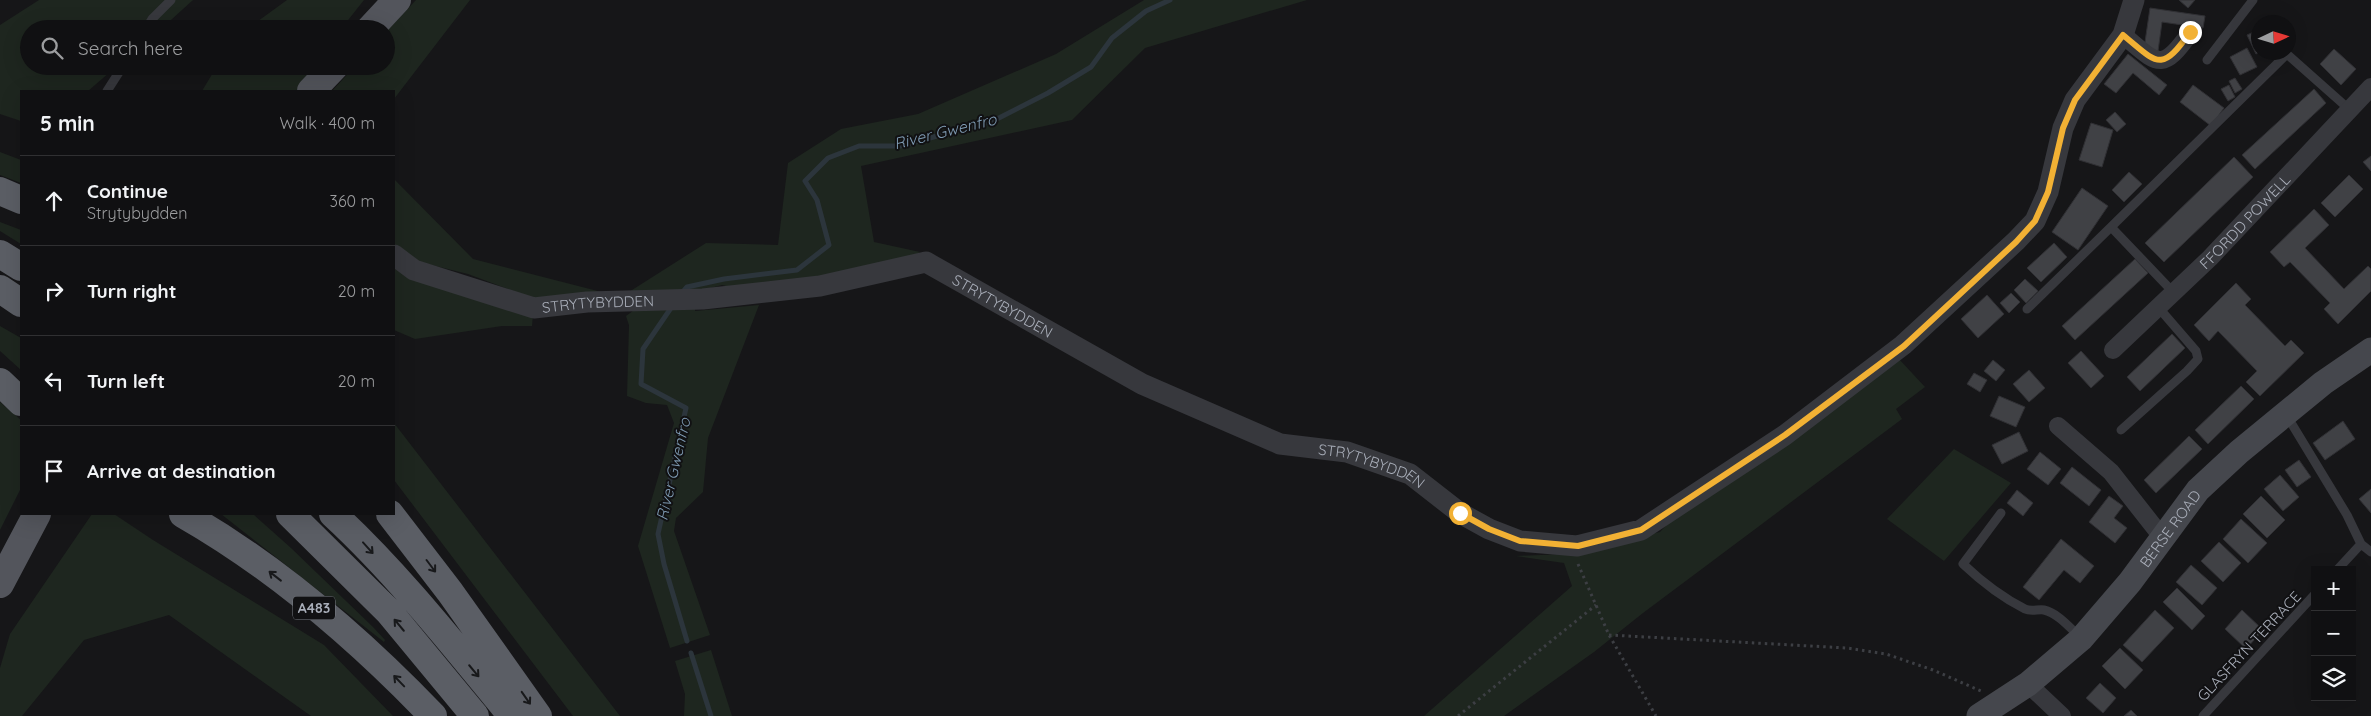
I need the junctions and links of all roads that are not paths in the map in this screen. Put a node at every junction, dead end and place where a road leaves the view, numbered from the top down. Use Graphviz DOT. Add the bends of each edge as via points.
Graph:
graph roads {
  1 [pos="171,0"];
  2 [pos="397,0"];
  3 [pos="2134,0"];
  4 [pos="2253,0"];
  5 [pos="151,20"];
  6 [pos="378,20"];
  7 [pos="2190,32"];
  8 [pos="2123,35"];
  9 [pos="2207,60"];
  10 [pos="117,75"];
  11 [pos="326,75"];
  12 [pos="2371,87"];
  13 [pos="108,90"];
  14 [pos="312,90"];
  15 [pos="2350,110"];
  16 [pos="0,191"];
  17 [pos="20,200"];
  18 [pos="2110,226"];
  19 [pos="0,254"];
  20 [pos="395,256"];
  21 [pos="20,266"];
  22 [pos="0,289"];
  23 [pos="2174,293"];
  24 [pos="20,302"];
  25 [pos="2158,308"];
  26 [pos="2027,309"];
  27 [pos="2113,350"];
  28 [pos="2371,350"];
  29 [pos="0,382"];
  30 [pos="20,401"];
  31 [pos="2285,414"];
  32 [pos="2058,426"];
  33 [pos="2121,430"];
  34 [pos="2001,513"];
  35 [pos="36,515"];
  36 [pos="185,515"];
  37 [pos="291,515"];
  38 [pos="334,515"];
  39 [pos="391,515"];
  40 [pos="2162,537"];
  41 [pos="2361,544"];
  42 [pos="2371,552"];
  43 [pos="2341,566"];
  44 [pos="0,584"];
  45 [pos="2311,598"];
  46 [pos="2081,638"];
  47 [pos="2018,691"];
  48 [pos="433,716"];
  49 [pos="475,716"];
  50 [pos="512,716"];
  51 [pos="538,716"];
  52 [pos="1979,716"];
  53 [pos="2062,716"];
  54 [pos="2202,716"];
  1 -- 5 [label="lane"];
  2 -- 6 [label="main road"];
  3 -- 8 [label="street, STRYTYBYDDEN"];
  4 -- 9 [label="lane"];
  7 -- 8 [label="street" via="2179,48 2160,62"];
  8 -- 20 [label="street, STRYTYBYDDEN" via="2075,100 2063,128 2048,192 2035,221 2016,242 1904,346 1785,435 1641,530 1578,546 1520,541 1460,513 1410,474 1347,452 1280,444 1142,384 926,262 820,286 679,300 587,302 534,308 414,270"];
  10 -- 13 [label="lane"];
  11 -- 14 [label="main road"];
  12 -- 15 [label="street, FFORDD POWELL"];
  15 -- 18 [label="lane" via="2287,54"];
  15 -- 23 [label="street, FFORDD POWELL"];
  16 -- 17 [label="highway"];
  18 -- 23 [label="lane"];
  18 -- 26 [label="lane"];
  19 -- 21 [label="highway"];
  22 -- 24 [label="highway"];
  23 -- 25 [label="street, FFORDD POWELL"];
  25 -- 27 [label="street, FFORDD POWELL"];
  25 -- 33 [label="lane" via="2196,351 2198,359"];
  28 -- 31 [label="main road, BERSE ROAD" via="2323,382"];
  29 -- 30 [label="highway"];
  31 -- 40 [label="main road, BERSE ROAD" via="2198,490"];
  31 -- 41 [label="lane" via="2347,515"];
  32 -- 40 [label="street" via="2111,472"];
  34 -- 46 [label="lane" via="1963,564 2015,604 2028,611 2044,610 2055,615"];
  35 -- 44 [label="main road"];
  48 -- 36 [label="highway, A483, one-way" via="393,674 272,573"];
  49 -- 37 [label="highway, one-way" via="389,612"];
  38 -- 50 [label="highway, one-way" via="361,540 428,615"];
  39 -- 51 [label="highway, one-way"];
  40 -- 46 [label="main road, BERSE ROAD" via="2130,582"];
  41 -- 42 [label="lane"];
  41 -- 43 [label="lane"];
  45 -- 54 [label="lane, GLASFRYN TERRACE"];
  46 -- 47 [label="main road, BERSE ROAD"];
  47 -- 52 [label="main road, BERSE ROAD"];
  47 -- 53 [label="street"];
}
